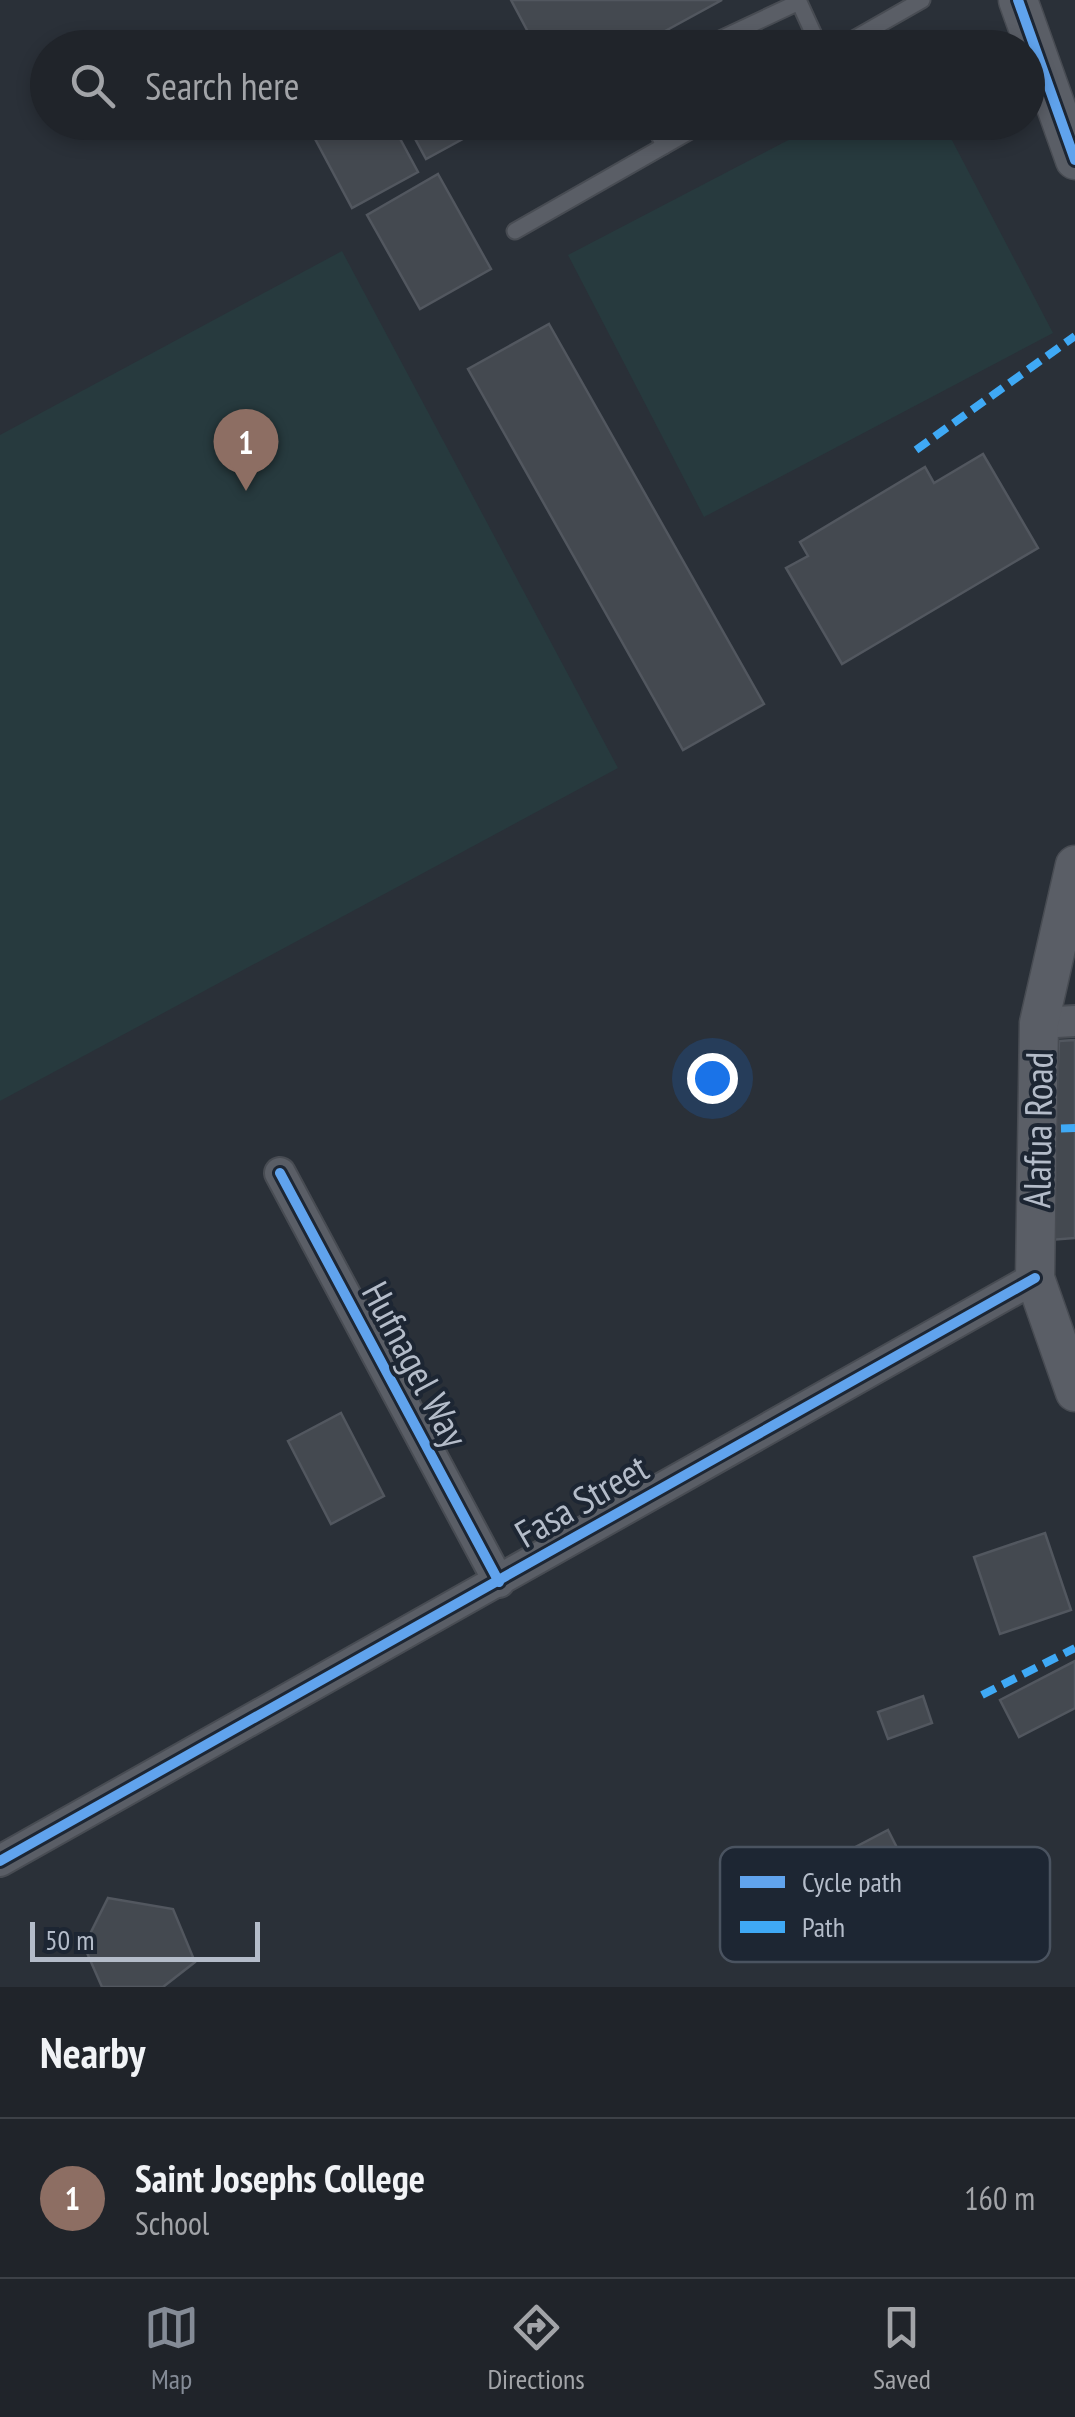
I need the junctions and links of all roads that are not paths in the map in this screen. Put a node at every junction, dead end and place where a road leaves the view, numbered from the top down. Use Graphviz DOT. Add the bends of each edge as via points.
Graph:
graph roads {
  1 [pos="922,0"];
  2 [pos="1018,0"];
  3 [pos="739,30"];
  4 [pos="812,30"];
  5 [pos="870,30"];
  6 [pos="1029,30"];
  7 [pos="1045,76"];
  8 [pos="661,140"];
  9 [pos="674,140"];
  10 [pos="664,146"];
  11 [pos="1075,160"];
  12 [pos="515,232"];
  13 [pos="1075,865"];
  14 [pos="1057,1022"];
  15 [pos="280,1173"];
  16 [pos="1035,1278"];
  17 [pos="1075,1392"];
  18 [pos="498,1582"];
  19 [pos="0,1861"];
  1 -- 5 [label="lane"];
  2 -- 6 [label="street"];
  3 -- 4 [label="lane" via="799,2"];
  7 -- 11 [label="street"];
  8 -- 10 [label="lane"];
  9 -- 10 [label="lane"];
  10 -- 12 [label="lane"];
  13 -- 14 [label="street, Alafua Road"];
  14 -- 16 [label="street, Alafua Road"];
  15 -- 18 [label="street, Hufnagel Way"];
  16 -- 17 [label="street, Alafua Road"];
  16 -- 18 [label="street, Fasa Street"];
  18 -- 19 [label="street, Fasa Street"];
}
